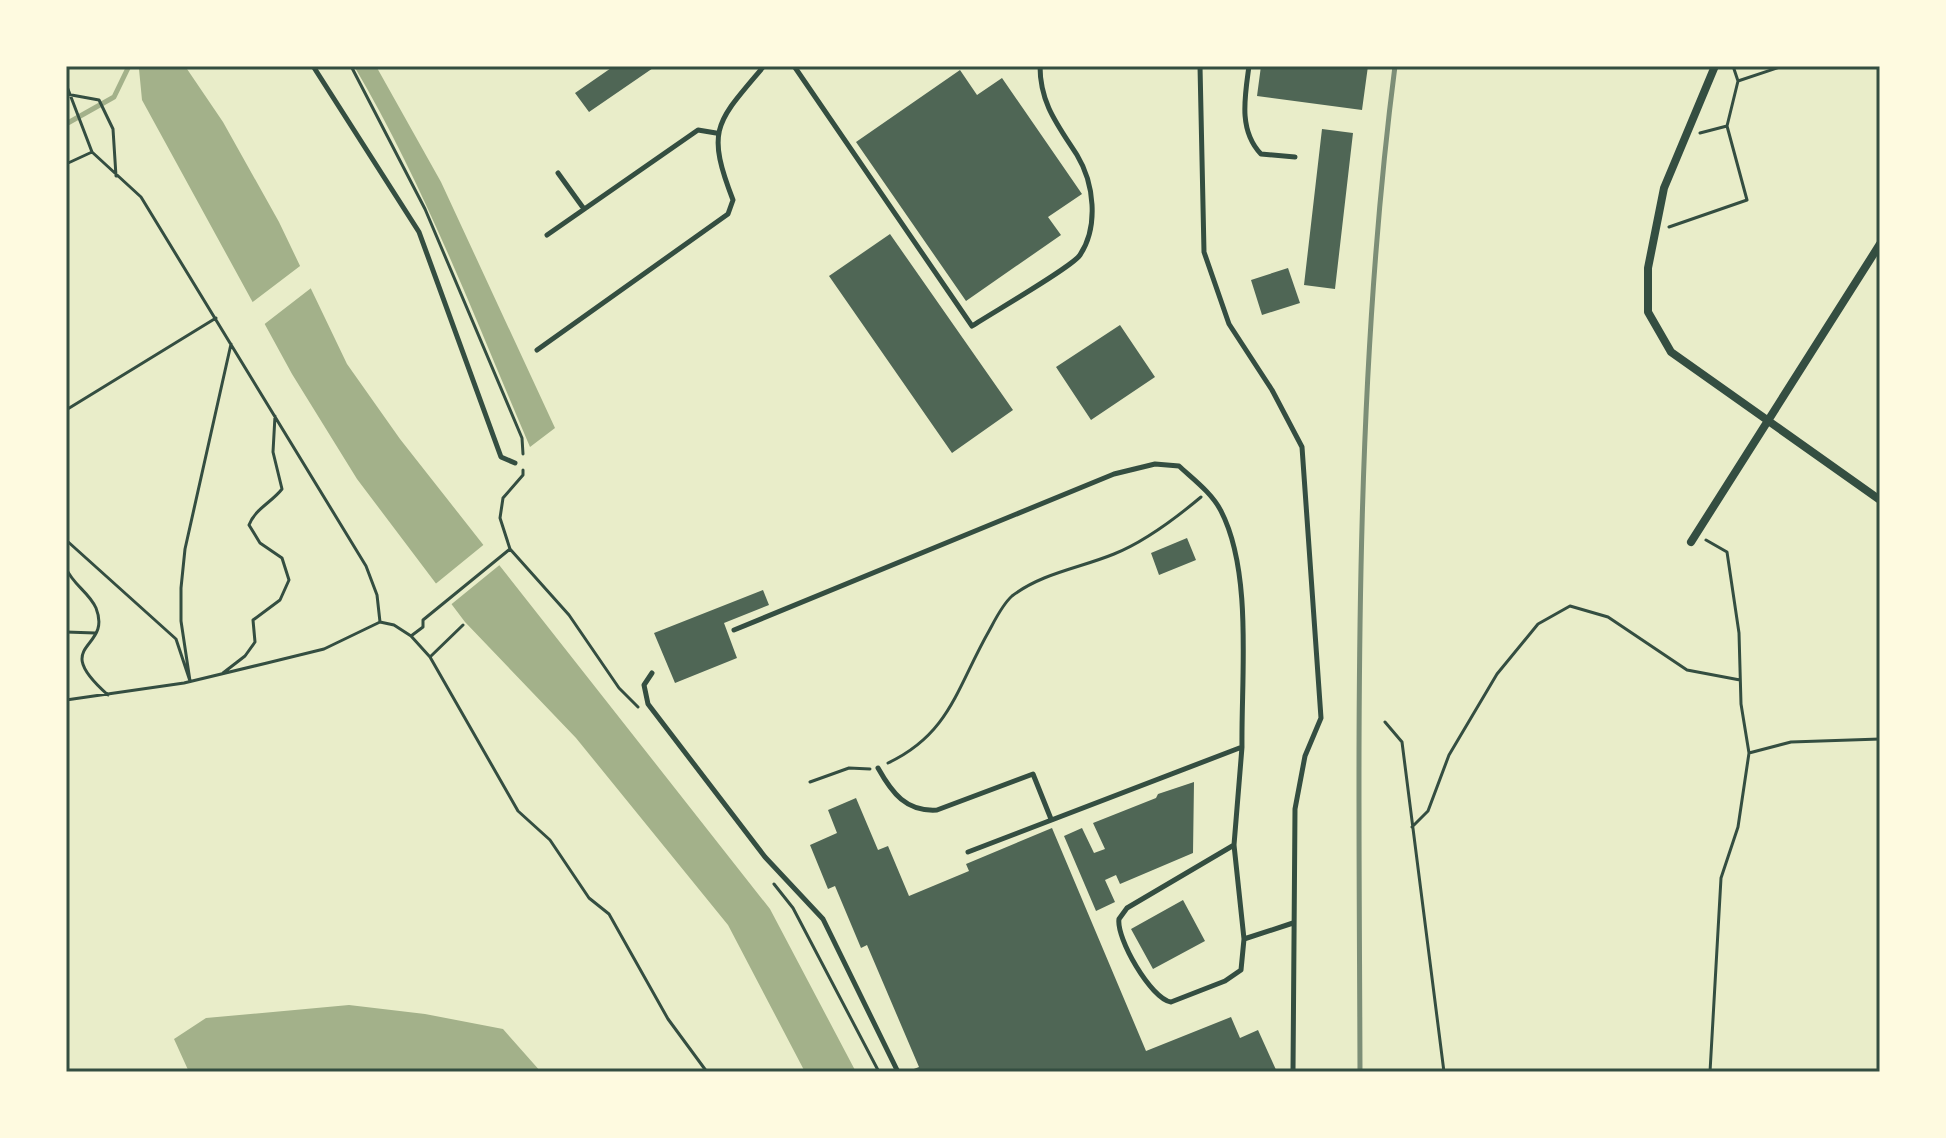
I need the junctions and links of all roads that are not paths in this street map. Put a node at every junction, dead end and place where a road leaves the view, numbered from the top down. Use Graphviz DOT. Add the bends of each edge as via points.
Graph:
graph roads {
  1 [pos="313,66"];
  2 [pos="764,66"];
  3 [pos="794,66"];
  4 [pos="1040,66"];
  5 [pos="1200,66"];
  6 [pos="1249,66"];
  7 [pos="1715,66"];
  8 [pos="716,133"];
  9 [pos="1295,157"];
  10 [pos="558,173"];
  11 [pos="584,209"];
  12 [pos="547,235"];
  13 [pos="1880,244"];
  14 [pos="537,350"];
  15 [pos="1767,420"];
  16 [pos="515,463"];
  17 [pos="1880,500"];
  18 [pos="1693,538"];
  19 [pos="734,630"];
  20 [pos="652,673"];
  21 [pos="1242,747"];
  22 [pos="878,768"];
  23 [pos="1051,819"];
  24 [pos="1234,845"];
  25 [pos="968,852"];
  26 [pos="1293,923"];
  27 [pos="1244,939"];
  28 [pos="898,1072"];
  29 [pos="1293,1072"];
  1 -- 16 [label="lane" via="419,232 501,457"];
  2 -- 8 [label="lane" via="727,110"];
  3 -- 4 [label="lane" via="972,326 1079,257 1093,222 1081,162 1040,90"];
  5 -- 26 [label="lane" via="1204,252 1214,290 1302,447 1321,718 1305,756 1295,809"];
  6 -- 9 [label="lane" via="1244,116 1252,145 1261,154"];
  7 -- 15 [label="street" via="1664,188 1648,268 1648,312 1671,352"];
  8 -- 11 [label="lane" via="698,130"];
  8 -- 14 [label="lane" via="717,160 733,200 728,214"];
  10 -- 11 [label="lane"];
  11 -- 12 [label="lane"];
  13 -- 15 [label="street"];
  15 -- 17 [label="street"];
  15 -- 18 [label="street"];
  19 -- 21 [label="lane" via="1114,474 1155,464 1179,466 1220,508 1228,529 1237,574"];
  20 -- 28 [label="lane" via="644,685 648,704 765,857 823,919"];
  21 -- 23 [label="lane"];
  21 -- 24 [label="lane"];
  22 -- 23 [label="lane" via="899,799 922,811 1033,774"];
  23 -- 25 [label="lane"];
  24 -- 27 [label="lane"];
  24 -- 27 [label="lane" via="1127,908 1118,925 1152,991 1171,1002 1237,974"];
  26 -- 27 [label="lane"];
  26 -- 29 [label="lane"];
}
